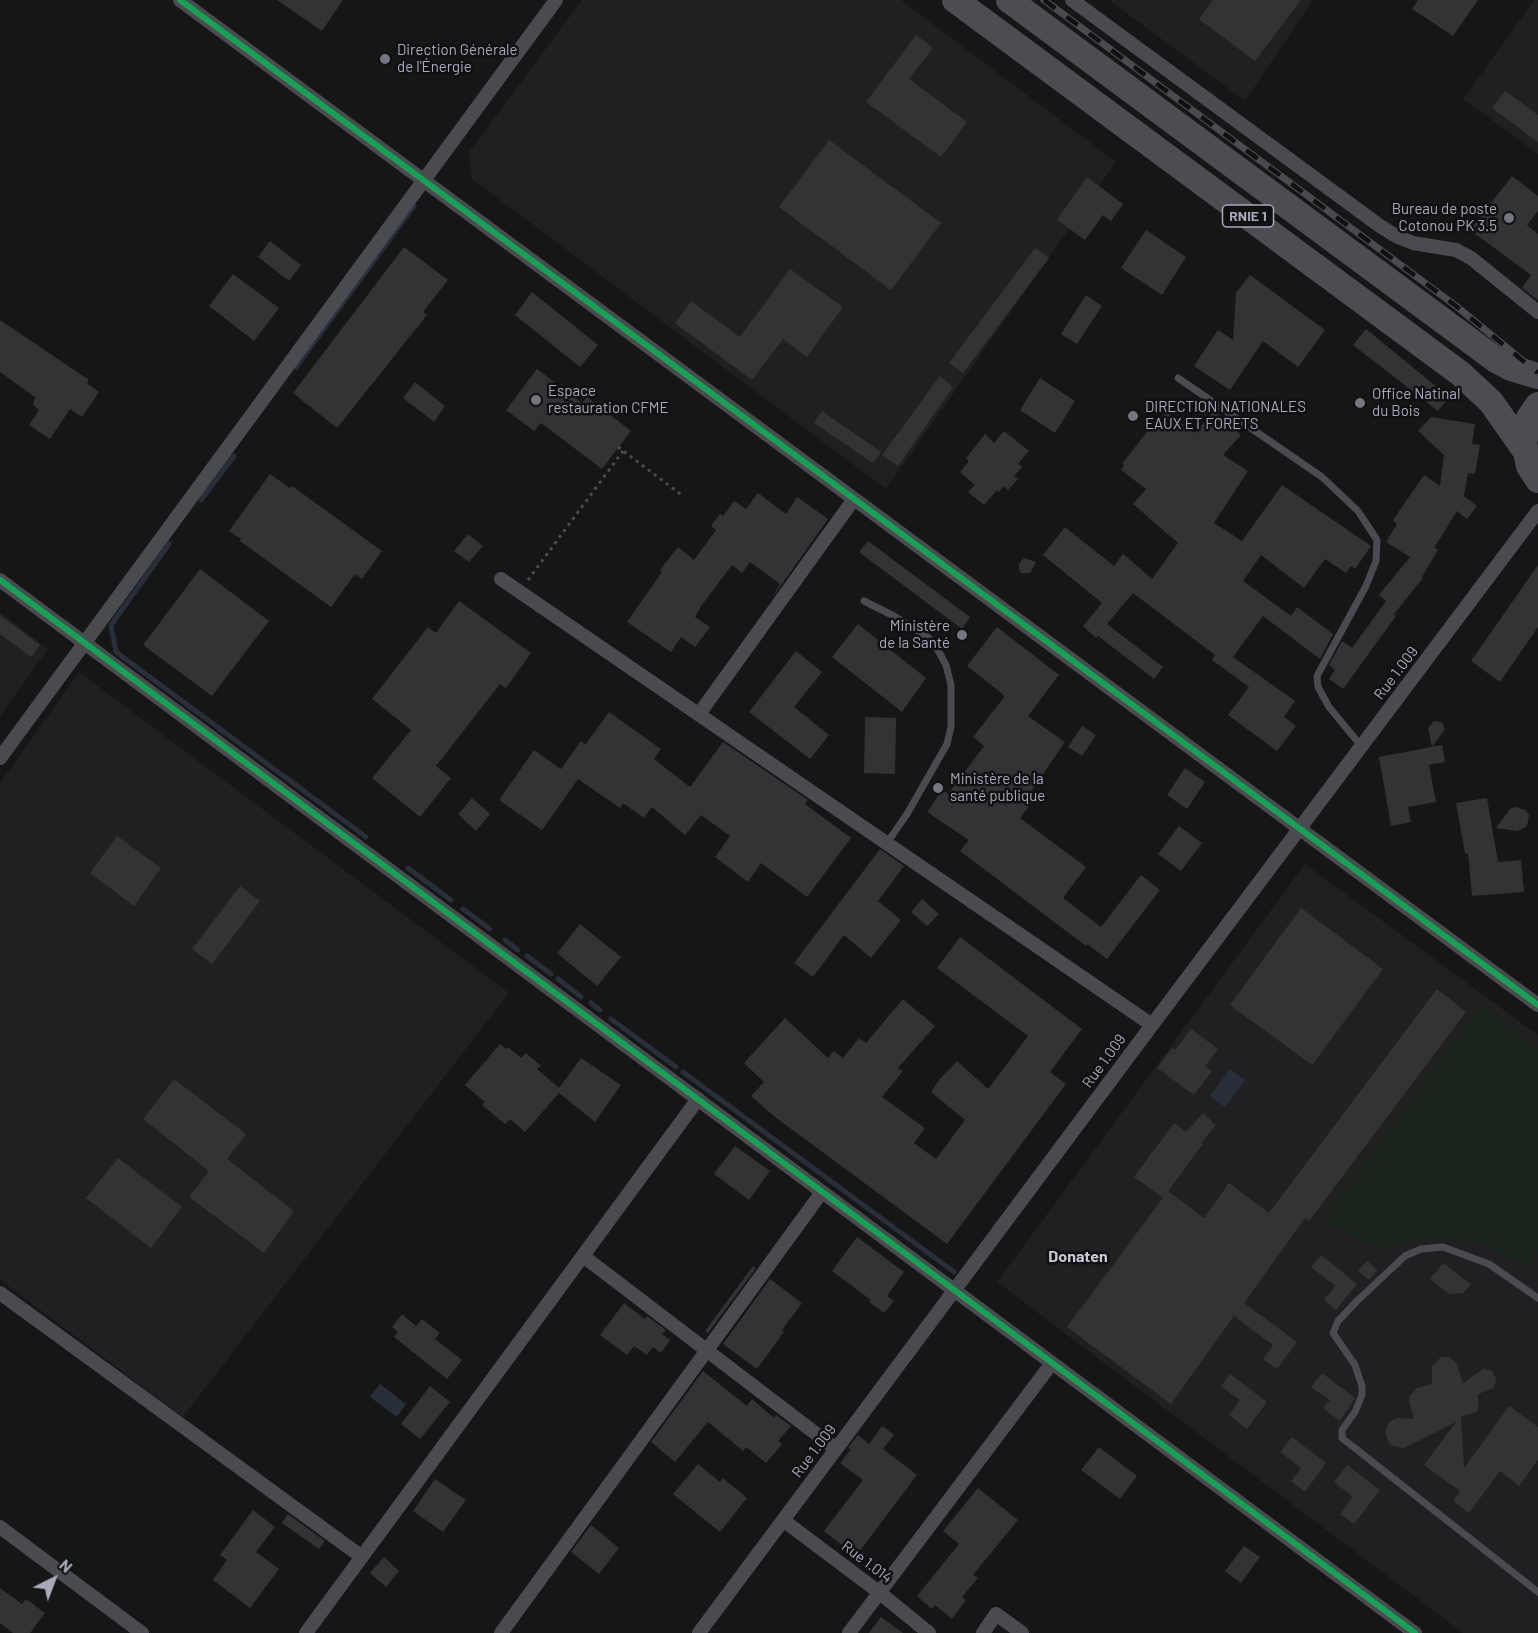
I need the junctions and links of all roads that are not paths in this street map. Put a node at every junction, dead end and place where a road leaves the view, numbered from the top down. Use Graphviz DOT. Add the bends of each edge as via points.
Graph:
graph roads {
  1 [pos="180,0"];
  2 [pos="556,0"];
  3 [pos="955,0"];
  4 [pos="1009,0"];
  5 [pos="1072,0"];
  6 [pos="424,180"];
  7 [pos="1538,312"];
  8 [pos="1538,376"];
  9 [pos="1178,378"];
  10 [pos="1538,405"];
  11 [pos="1524,449"];
  12 [pos="1538,480"];
  13 [pos="854,499"];
  14 [pos="1538,511"];
  15 [pos="501,579"];
  16 [pos="0,580"];
  17 [pos="864,601"];
  18 [pos="85,643"];
  19 [pos="699,714"];
  20 [pos="1362,747"];
  21 [pos="0,758"];
  22 [pos="1300,829"];
  23 [pos="886,843"];
  24 [pos="1538,1005"];
  25 [pos="1152,1024"];
  26 [pos="698,1099"];
  27 [pos="822,1192"];
  28 [pos="583,1256"];
  29 [pos="955,1290"];
  30 [pos="0,1293"];
  31 [pos="1538,1298"];
  32 [pos="707,1350"];
  33 [pos="1052,1363"];
  34 [pos="836,1449"];
  35 [pos="783,1520"];
  36 [pos="0,1527"];
  37 [pos="362,1557"];
  38 [pos="1538,1592"];
  39 [pos="880,1593"];
  40 [pos="142,1633"];
  41 [pos="306,1633"];
  42 [pos="501,1633"];
  43 [pos="699,1633"];
  44 [pos="849,1633"];
  45 [pos="929,1633"];
  46 [pos="983,1633"];
  47 [pos="1022,1633"];
  48 [pos="1415,1633"];
  1 -- 6 [label="street"];
  2 -- 6 [label="street"];
  3 -- 11 [label="highway, RNIE 1" via="1461,374 1491,402"];
  4 -- 8 [label="highway, RNIE 1" via="1496,360"];
  5 -- 7 [label="street" via="1380,226 1413,243 1456,250 1471,258"];
  6 -- 13 [label="street"];
  6 -- 18 [label="street"];
  9 -- 20 [label="lane" via="1322,477 1358,510 1377,540 1376,561 1366,586 1317,675 1318,687 1329,707"];
  10 -- 11 [label="highway" via="1527,424"];
  11 -- 12 [label="highway, RNIE 1"];
  13 -- 19 [label="street"];
  13 -- 22 [label="street"];
  14 -- 20 [label="street, Rue 1.009"];
  15 -- 19 [label="street"];
  16 -- 18 [label="street"];
  17 -- 23 [label="lane" via="929,638 943,658 951,685 947,744"];
  18 -- 21 [label="street"];
  18 -- 26 [label="street"];
  19 -- 23 [label="street"];
  20 -- 22 [label="street, Rue 1.009"];
  22 -- 24 [label="street"];
  22 -- 25 [label="street, Rue 1.009"];
  23 -- 25 [label="street"];
  25 -- 29 [label="street, Rue 1.009"];
  26 -- 27 [label="street"];
  26 -- 28 [label="street"];
  27 -- 29 [label="street"];
  27 -- 32 [label="street"];
  28 -- 32 [label="street"];
  28 -- 37 [label="street"];
  29 -- 33 [label="street"];
  29 -- 34 [label="street, Rue 1.009"];
  30 -- 37 [label="street"];
  31 -- 38 [label="lane" via="1489,1264 1443,1247 1421,1249 1405,1256 1338,1321 1333,1333 1355,1365 1362,1386 1362,1395 1342,1430 1342,1438"];
  32 -- 34 [label="street"];
  32 -- 42 [label="street"];
  33 -- 39 [label="street"];
  33 -- 48 [label="street"];
  34 -- 35 [label="street, Rue 1.009"];
  35 -- 39 [label="street, Rue 1.014"];
  35 -- 43 [label="street, Rue 1.009"];
  36 -- 40 [label="street"];
  37 -- 41 [label="street"];
  39 -- 44 [label="street"];
  39 -- 45 [label="street, Rue 1.014"];
  46 -- 47 [label="street" via="996,1614"];
}
